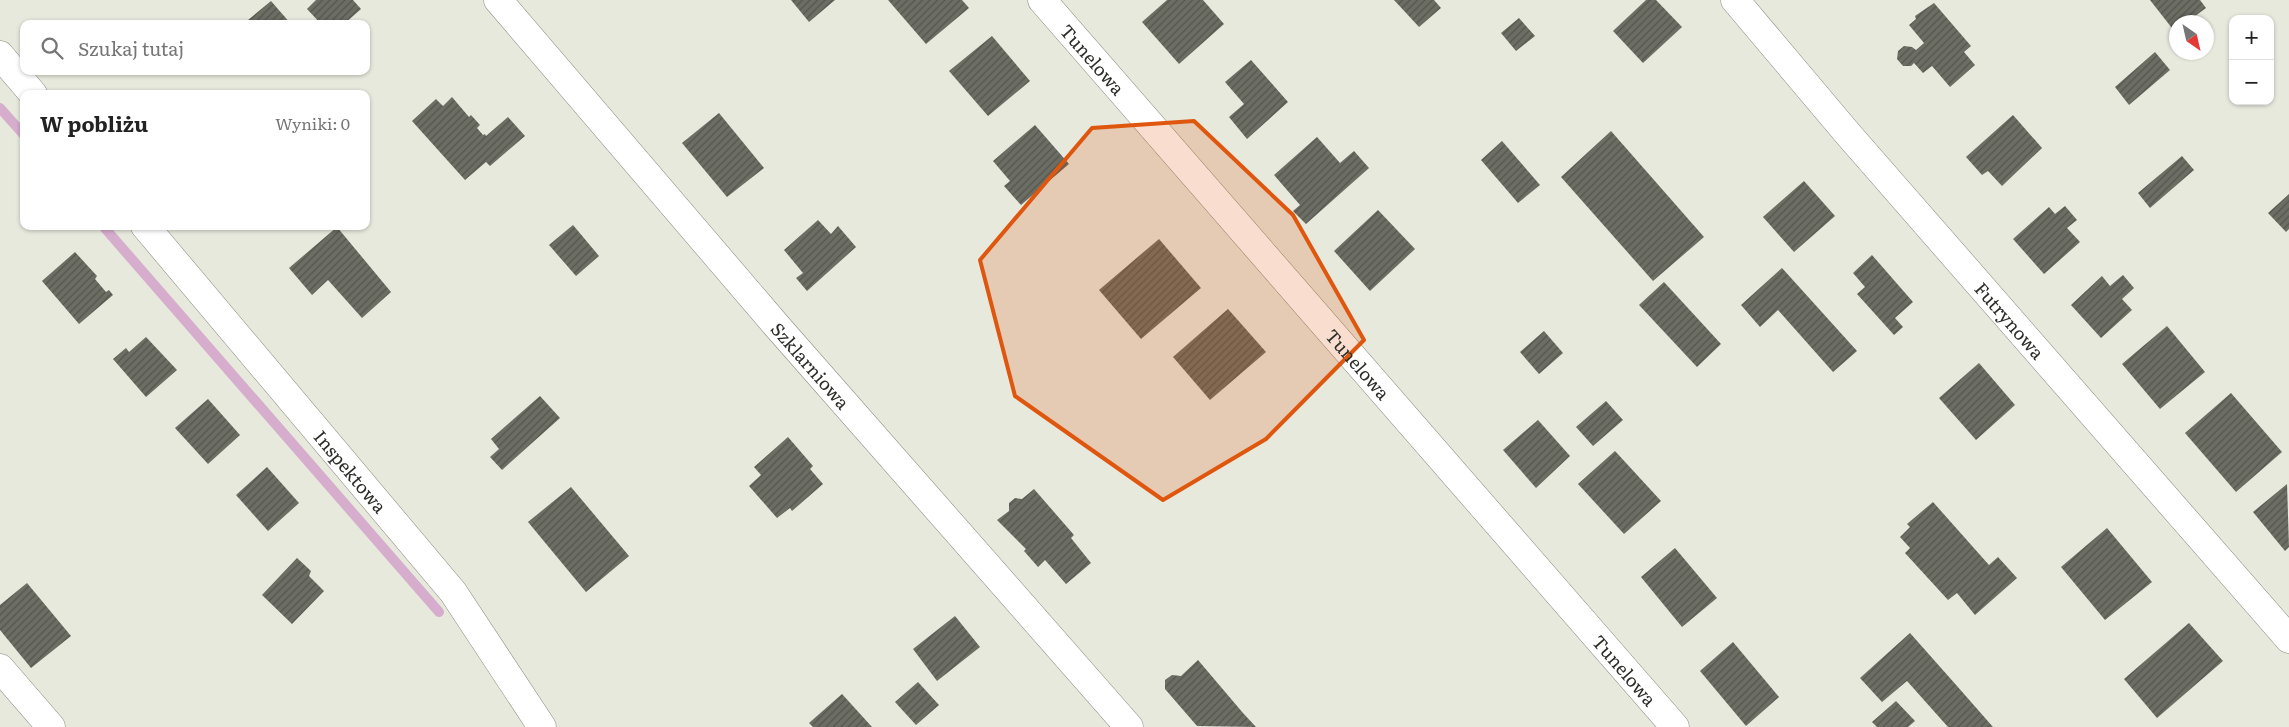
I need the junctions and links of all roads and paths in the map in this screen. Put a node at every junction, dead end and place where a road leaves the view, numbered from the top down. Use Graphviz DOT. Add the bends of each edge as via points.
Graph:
graph roads {
  1 [pos="498,0"];
  2 [pos="1042,0"];
  3 [pos="1735,0"];
  4 [pos="0,55"];
  5 [pos="30,90"];
  6 [pos="148,230"];
  7 [pos="2289,638"];
  8 [pos="0,668"];
  9 [pos="51,727"];
  10 [pos="542,727"];
  11 [pos="1129,727"];
  12 [pos="1675,727"];
  1 -- 11 [label="street, Szklarniowa" via="776,325"];
  2 -- 12 [label="street, Tunelowa"];
  3 -- 7 [label="street, Futrynowa" via="1848,134"];
  4 -- 5 [label="street"];
  6 -- 10 [label="street, Inspektowa" via="453,592"];
  8 -- 9 [label="street"];
}
